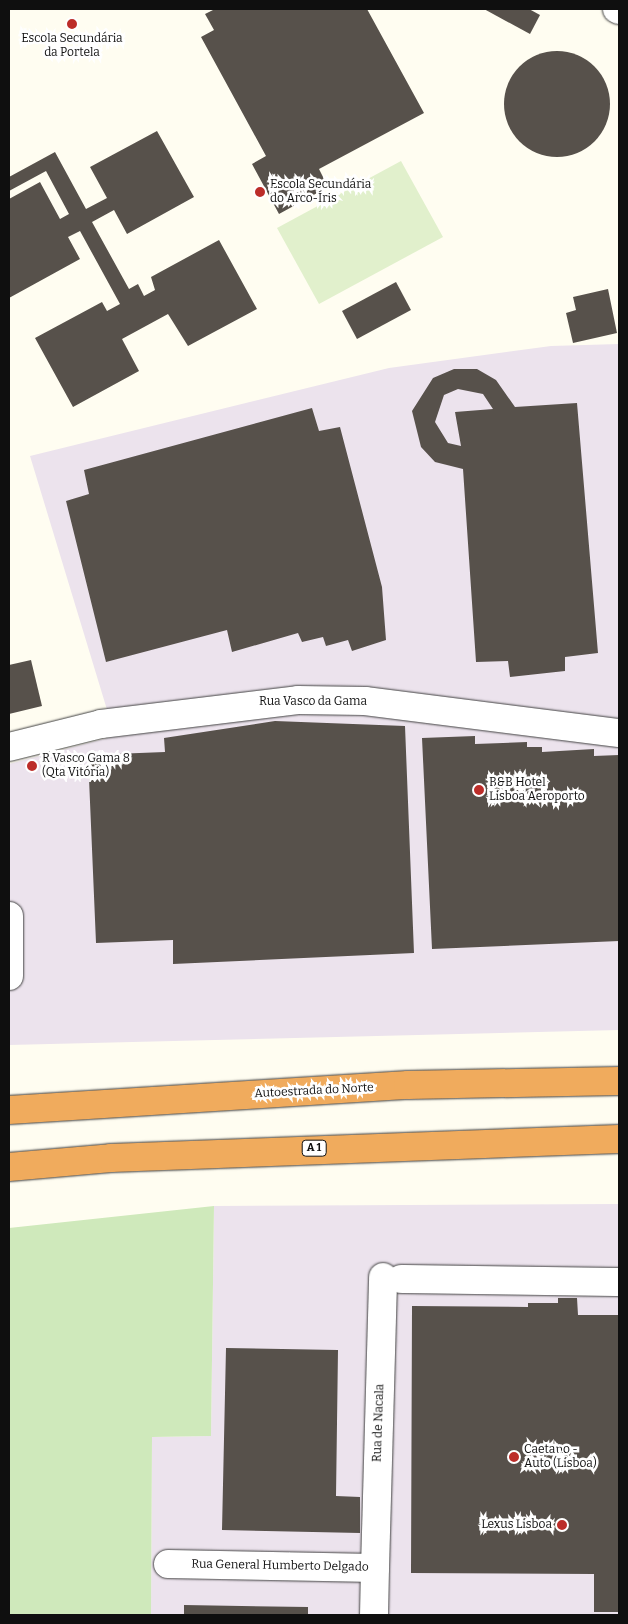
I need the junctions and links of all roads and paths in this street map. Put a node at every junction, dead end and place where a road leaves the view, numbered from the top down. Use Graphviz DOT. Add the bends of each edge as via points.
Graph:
graph roads {
  1 [pos="619,734"];
  2 [pos="9,747"];
  3 [pos="9,916"];
  4 [pos="9,976"];
  5 [pos="619,1081"];
  6 [pos="9,1110"];
  7 [pos="619,1140"];
  8 [pos="9,1167"];
  9 [pos="619,1282"];
  10 [pos="168,1564"];
  11 [pos="375,1568"];
  12 [pos="374,1615"];
  1 -- 2 [label="street, Rua Vasco da Gama" via="365,700 298,700 101,724"];
  3 -- 4 [label="street" via="12,962"];
  5 -- 6 [label="highway, Autoestrada do Norte" via="408,1085"];
  7 -- 8 [label="highway, A 1" via="326,1148"];
  9 -- 11 [label="street, Rua de Nacala" via="392,1278"];
  10 -- 11 [label="street, Rua General Humberto Delgado"];
  11 -- 12 [label="street, Rua General Humberto Delgado"];
}
